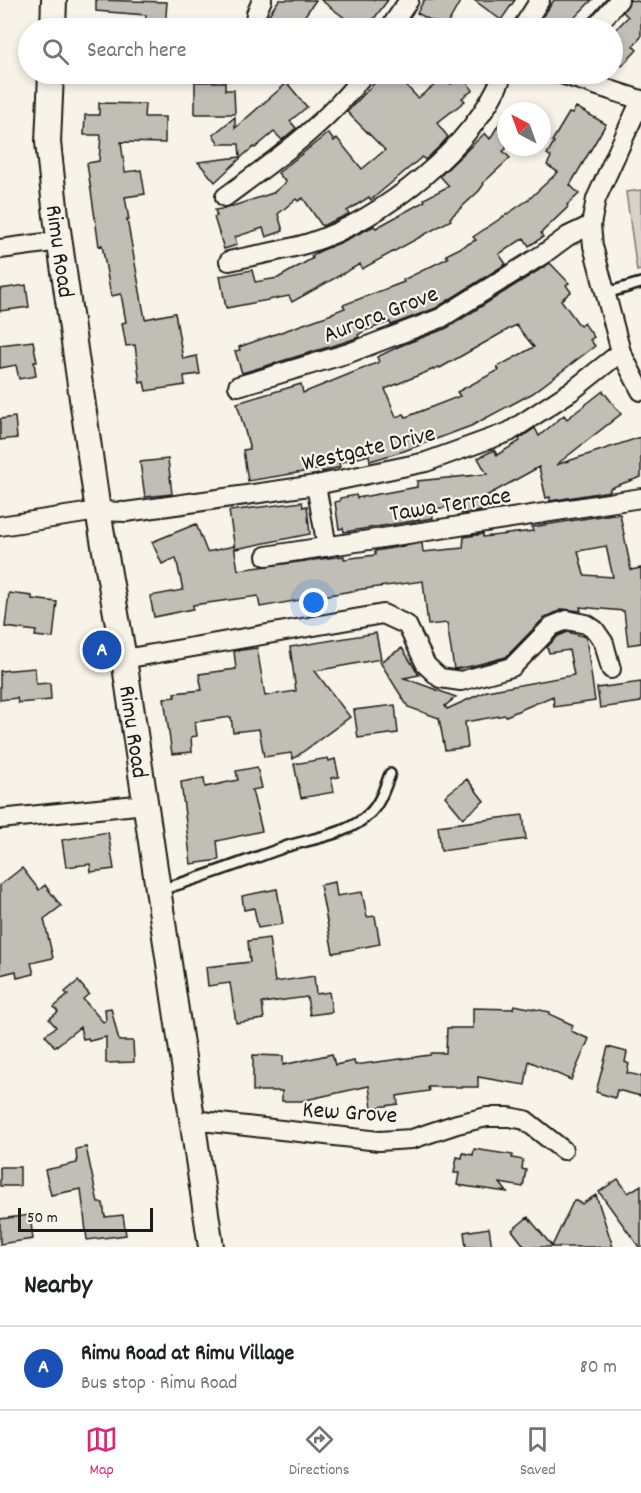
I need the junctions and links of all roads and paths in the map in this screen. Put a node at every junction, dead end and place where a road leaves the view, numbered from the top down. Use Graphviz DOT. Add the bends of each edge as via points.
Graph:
graph roads {
  1 [pos="54,0"];
  2 [pos="262,0"];
  3 [pos="409,0"];
  4 [pos="540,0"];
  5 [pos="619,0"];
  6 [pos="53,18"];
  7 [pos="255,18"];
  8 [pos="397,18"];
  9 [pos="528,18"];
  10 [pos="604,18"];
  11 [pos="51,84"];
  12 [pos="356,84"];
  13 [pos="499,84"];
  14 [pos="593,84"];
  15 [pos="641,100"];
  16 [pos="225,197"];
  17 [pos="591,225"];
  18 [pos="60,241"];
  19 [pos="0,249"];
  20 [pos="228,261"];
  21 [pos="641,283"];
  22 [pos="606,292"];
  23 [pos="621,352"];
  24 [pos="238,386"];
  25 [pos="641,391"];
  26 [pos="316,485"];
  27 [pos="641,498"];
  28 [pos="98,511"];
  29 [pos="0,526"];
  30 [pos="327,547"];
  31 [pos="266,556"];
  32 [pos="124,659"];
  33 [pos="611,669"];
  34 [pos="390,774"];
  35 [pos="146,804"];
  36 [pos="0,819"];
  37 [pos="159,890"];
  38 [pos="193,1120"];
  39 [pos="563,1150"];
  40 [pos="211,1247"];
  1 -- 6 [label="main road"];
  2 -- 7 [label="street"];
  3 -- 8 [label="street"];
  4 -- 9 [label="street"];
  5 -- 10 [label="street"];
  11 -- 18 [label="main road, Rimu Road" via="48,142"];
  12 -- 16 [label="street" via="295,145"];
  13 -- 20 [label="street" via="469,129 440,162 363,220 310,243"];
  14 -- 15 [label="street"];
  15 -- 17 [label="street" via="596,199"];
  17 -- 22 [label="street"];
  17 -- 24 [label="street, Aurora Grove" via="441,318 349,353"];
  18 -- 19 [label="street"];
  18 -- 28 [label="main road, Rimu Road"];
  21 -- 22 [label="lane"];
  22 -- 23 [label="street"];
  23 -- 25 [label="street"];
  23 -- 26 [label="street, Westgate Drive" via="573,390 508,432 426,462"];
  26 -- 28 [label="street, Westgate Drive" via="126,512"];
  26 -- 30 [label="street"];
  27 -- 30 [label="street, Tawa Terrace"];
  28 -- 29 [label="street, Westgate Drive"];
  28 -- 32 [label="main road, Rimu Road"];
  30 -- 31 [label="street, Tawa Terrace"];
  32 -- 33 [label="street" via="383,614 407,625 426,665 440,678 461,681 512,667 552,626 567,620 595,630 604,643"];
  32 -- 35 [label="main road, Rimu Road"];
  34 -- 37 [label="lane" via="370,814 347,829"];
  35 -- 36 [label="street"];
  35 -- 37 [label="main road, Rimu Road"];
  37 -- 38 [label="main road, Rimu Road"];
  38 -- 39 [label="street, Kew Grove" via="379,1141 412,1139 487,1117 509,1117 525,1120"];
  38 -- 40 [label="main road, Rimu Road"];
}
